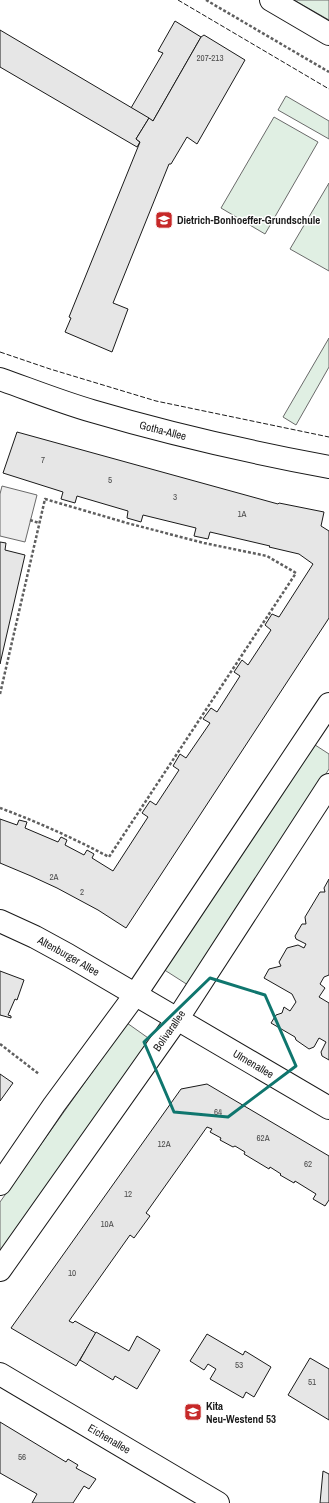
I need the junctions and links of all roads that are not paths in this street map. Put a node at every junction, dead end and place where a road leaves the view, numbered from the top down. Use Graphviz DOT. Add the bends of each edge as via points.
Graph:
graph roads {
  1 [pos="271,0"];
  2 [pos="329,34"];
  3 [pos="0,379"];
  4 [pos="329,467"];
  5 [pos="328,708"];
  6 [pos="329,785"];
  7 [pos="0,921"];
  8 [pos="135,995"];
  9 [pos="178,1018"];
  10 [pos="329,1108"];
  11 [pos="0,1184"];
  12 [pos="0,1270"];
  13 [pos="0,1374"];
  14 [pos="218,1503"];
  1 -- 2 [label="street"];
  3 -- 4 [label="street, Gotha-Allee" via="91,411 189,438"];
  5 -- 8 [label="street"];
  6 -- 9 [label="street, Bolivarallee"];
  7 -- 8 [label="street, Altenburger Allee" via="68,955"];
  8 -- 9 [label="street, Altenburger Allee"];
  8 -- 11 [label="street"];
  9 -- 10 [label="street, Ulmenallee"];
  9 -- 12 [label="street, Bolivarallee"];
  13 -- 14 [label="street, Eichenallee"];
}
